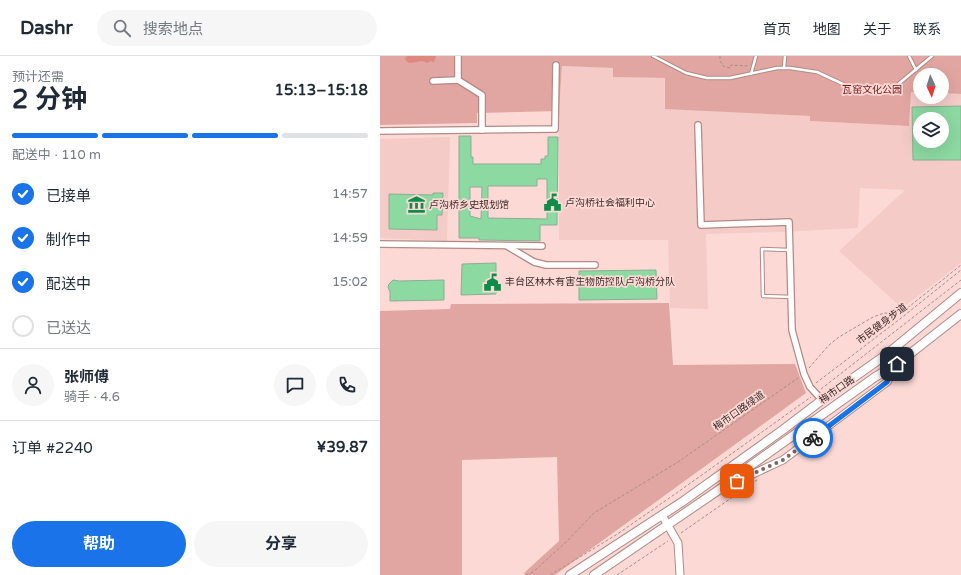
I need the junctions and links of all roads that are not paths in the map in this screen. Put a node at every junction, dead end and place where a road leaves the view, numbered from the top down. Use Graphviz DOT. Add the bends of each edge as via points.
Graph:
graph roads {
  1 [pos="458,56"];
  2 [pos="653,56"];
  3 [pos="756,56"];
  4 [pos="785,56"];
  5 [pos="909,56"];
  6 [pos="932,56"];
  7 [pos="556,65"];
  8 [pos="784,68"];
  9 [pos="915,68"];
  10 [pos="918,68"];
  11 [pos="913,72"];
  12 [pos="750,74"];
  13 [pos="458,80"];
  14 [pos="432,81"];
  15 [pos="698,125"];
  16 [pos="482,130"];
  17 [pos="380,131"];
  18 [pos="380,244"];
  19 [pos="507,246"];
  20 [pos="542,246"];
  21 [pos="790,250"];
  22 [pos="595,265"];
  23 [pos="961,293"];
  24 [pos="791,297"];
  25 [pos="961,314"];
  26 [pos="897,364"];
  27 [pos="822,400"];
  28 [pos="723,487"];
  29 [pos="662,515"];
  30 [pos="668,525"];
  31 [pos="608,565"];
  32 [pos="570,575"];
  33 [pos="594,575"];
  34 [pos="599,575"];
  35 [pos="680,575"];
  1 -- 13 [label="street"];
  2 -- 12 [label="lane" via="686,73 708,78 730,78"];
  3 -- 12 [label="lane"];
  4 -- 8 [label="lane"];
  5 -- 9 [label="lane"];
  6 -- 10 [label="lane"];
  7 -- 16 [label="street" via="555,129"];
  8 -- 11 [label="lane" via="817,72 858,91 874,92 896,86"];
  8 -- 12 [label="lane"];
  13 -- 14 [label="street"];
  13 -- 16 [label="street" via="482,95"];
  15 -- 21 [label="street" via="701,225 789,222"];
  16 -- 17 [label="street"];
  18 -- 19 [label="street"];
  19 -- 20 [label="street"];
  19 -- 22 [label="street" via="534,262 546,265"];
  21 -- 24 [label="street"];
  21 -- 24 [label="lane" via="762,249 763,296"];
  23 -- 27 [label="main road, 梅市口路" via="887,354"];
  24 -- 27 [label="street" via="792,330 804,374 810,387"];
  25 -- 26 [label="main road, 梅市口路"];
  26 -- 28 [label="main road, 梅市口路" via="875,377"];
  26 -- 28 [label="street" via="887,382 783,460"];
  27 -- 29 [label="main road, 梅市口路"];
  28 -- 30 [label="main road, 梅市口路"];
  29 -- 30 [label="street"];
  29 -- 32 [label="main road, 梅市口路"];
  30 -- 31 [label="main road, 梅市口路"];
  30 -- 35 [label="street" via="678,543"];
  31 -- 33 [label="main road, 梅市口路"];
  31 -- 34 [label="street"];
}
